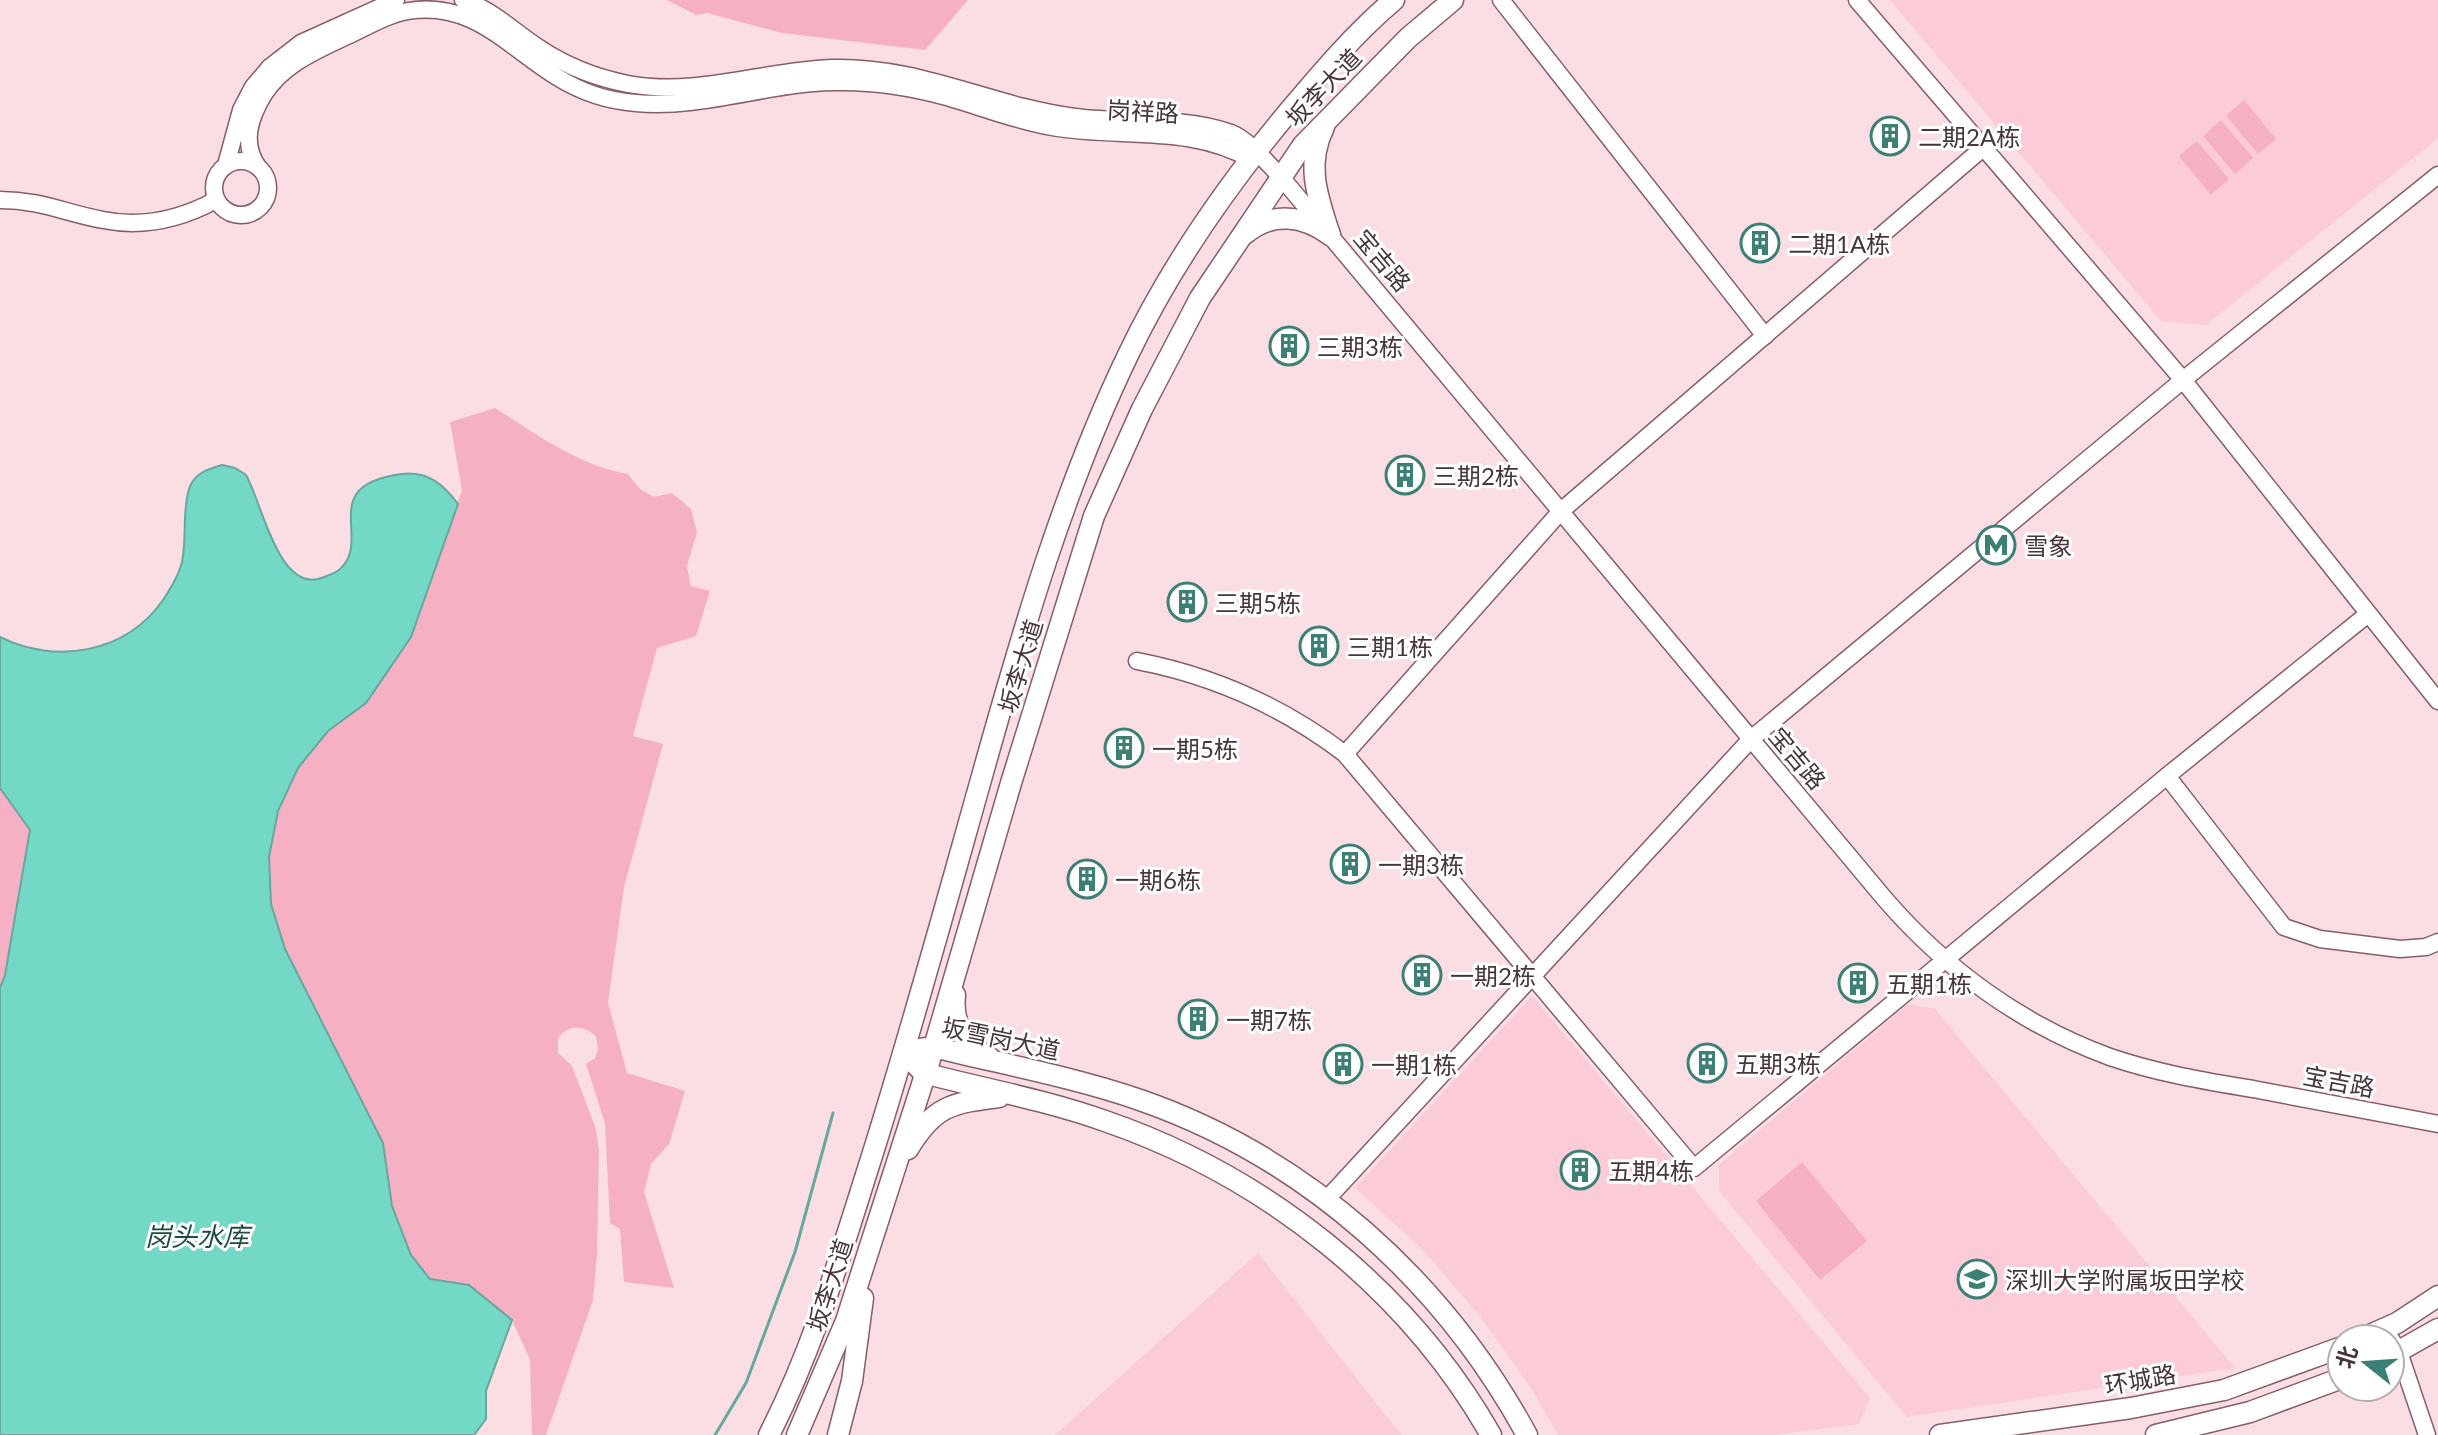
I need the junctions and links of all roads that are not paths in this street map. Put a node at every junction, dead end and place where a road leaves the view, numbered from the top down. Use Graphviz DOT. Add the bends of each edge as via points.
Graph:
graph roads {
  1 [pos="396,0"];
  2 [pos="463,0"];
  3 [pos="1394,0"];
  4 [pos="1453,0"];
  5 [pos="1501,0"];
  6 [pos="1857,0"];
  7 [pos="1331,116"];
  8 [pos="1984,147"];
  9 [pos="1252,155"];
  10 [pos="226,165"];
  11 [pos="258,167"];
  12 [pos="2438,175"];
  13 [pos="1281,177"];
  14 [pos="0,200"];
  15 [pos="216,200"];
  16 [pos="1330,235"];
  17 [pos="1240,238"];
  18 [pos="1765,336"];
  19 [pos="2183,380"];
  20 [pos="1561,511"];
  21 [pos="2368,614"];
  22 [pos="1137,661"];
  23 [pos="2438,701"];
  24 [pos="1751,739"];
  25 [pos="1345,754"];
  26 [pos="2167,776"];
  27 [pos="2438,942"];
  28 [pos="1945,960"];
  29 [pos="958,964"];
  30 [pos="1532,976"];
  31 [pos="934,1047"];
  32 [pos="904,1052"];
  33 [pos="1019,1069"];
  34 [pos="924,1073"];
  35 [pos="1012,1096"];
  36 [pos="2438,1124"];
  37 [pos="891,1176"];
  38 [pos="1326,1200"];
  39 [pos="871,1239"];
  40 [pos="2438,1296"];
  41 [pos="2392,1323"];
  42 [pos="2438,1329"];
  43 [pos="2406,1348"];
  44 [pos="2326,1353"];
  45 [pos="2406,1382"];
  46 [pos="2326,1384"];
  47 [pos="769,1435"];
  48 [pos="797,1435"];
  49 [pos="838,1435"];
  50 [pos="1491,1435"];
  51 [pos="1527,1435"];
  52 [pos="1940,1435"];
  53 [pos="2156,1435"];
  54 [pos="2427,1435"];
  1 -- 10 [label="street" via="301,43 270,67 241,110"];
  2 -- 9 [label="street, 岗祥路" via="498,17 564,63 627,84 683,88 805,70 894,72 1051,113 1201,125 1235,135"];
  3 -- 9 [label="main road, 坂李大道"];
  4 -- 7 [label="main road, 坂李大道"];
  5 -- 18 [label="street"];
  6 -- 8 [label="street"];
  7 -- 13 [label="main road, 坂李大道"];
  7 -- 16 [label="main road" via="1316,146 1313,168"];
  8 -- 18 [label="street"];
  8 -- 19 [label="street"];
  9 -- 11 [label="street, 岗祥路" via="1198,139 1048,127 921,90 864,82 806,83 668,103 619,101 558,78 480,21 433,9 385,18 288,68 264,94 250,126 248,148"];
  9 -- 13 [label="street, 岗祥路"];
  9 -- 32 [label="main road, 坂李大道" via="1182,258 1129,353 1075,477 1016,655"];
  10 -- 11 [label="street" via="242,161"];
  10 -- 15 [label="street" via="214,180"];
  11 -- 15 [label="street" via="267,193 257,210 229,213"];
  12 -- 19 [label="street"];
  13 -- 16 [label="street, 宝吉路"];
  13 -- 17 [label="main road, 坂李大道"];
  14 -- 15 [label="street" via="131,223 175,217"];
  16 -- 17 [label="main road" via="1302,219 1285,218 1253,227"];
  16 -- 20 [label="street, 宝吉路"];
  17 -- 29 [label="main road, 坂李大道" via="1200,298 1149,395 1094,516"];
  18 -- 20 [label="street"];
  19 -- 21 [label="street"];
  19 -- 24 [label="street"];
  20 -- 24 [label="street, 宝吉路"];
  20 -- 25 [label="street"];
  21 -- 23 [label="street"];
  21 -- 26 [label="street"];
  22 -- 25 [label="street" via="1235,689 1304,724"];
  24 -- 28 [label="street, 宝吉路" via="1891,906"];
  24 -- 30 [label="street"];
  25 -- 30 [label="street"];
  26 -- 27 [label="street" via="2284,927 2320,939 2400,949"];
  26 -- 28 [label="street"];
  28 -- 30 [label="street" via="1694,1168"];
  28 -- 36 [label="street, 宝吉路" via="2022,1016 2109,1056 2188,1078"];
  29 -- 31 [label="main road, 坂李大道"];
  29 -- 33 [label="main road" via="954,1012 962,1035 980,1052"];
  30 -- 38 [label="street"];
  31 -- 32 [label="main road, 坂雪岗大道"];
  31 -- 33 [label="main road, 坂雪岗大道"];
  31 -- 34 [label="main road, 坂李大道"];
  32 -- 34 [label="main road, 坂雪岗大道"];
  32 -- 47 [label="main road, 坂李大道" via="822,1313"];
  33 -- 38 [label="main road, 坂雪岗大道" via="1081,1082 1172,1112 1258,1155"];
  34 -- 35 [label="main road"];
  34 -- 37 [label="main road, 坂李大道"];
  35 -- 37 [label="main road" via="960,1102 934,1114"];
  35 -- 50 [label="main road" via="1164,1143 1285,1212 1406,1318"];
  37 -- 39 [label="main road, 坂李大道"];
  38 -- 51 [label="main road, 坂雪岗大道" via="1381,1245 1430,1296 1481,1361"];
  39 -- 48 [label="main road, 坂李大道" via="846,1321"];
  39 -- 49 [label="main road" via="852,1381"];
  40 -- 41 [label="main road"];
  42 -- 43 [label="main road"];
  44 -- 52 [label="main road, 环城路" via="2224,1390"];
  45 -- 54 [label="street"];
  46 -- 53 [label="main road" via="2250,1412"];
}
